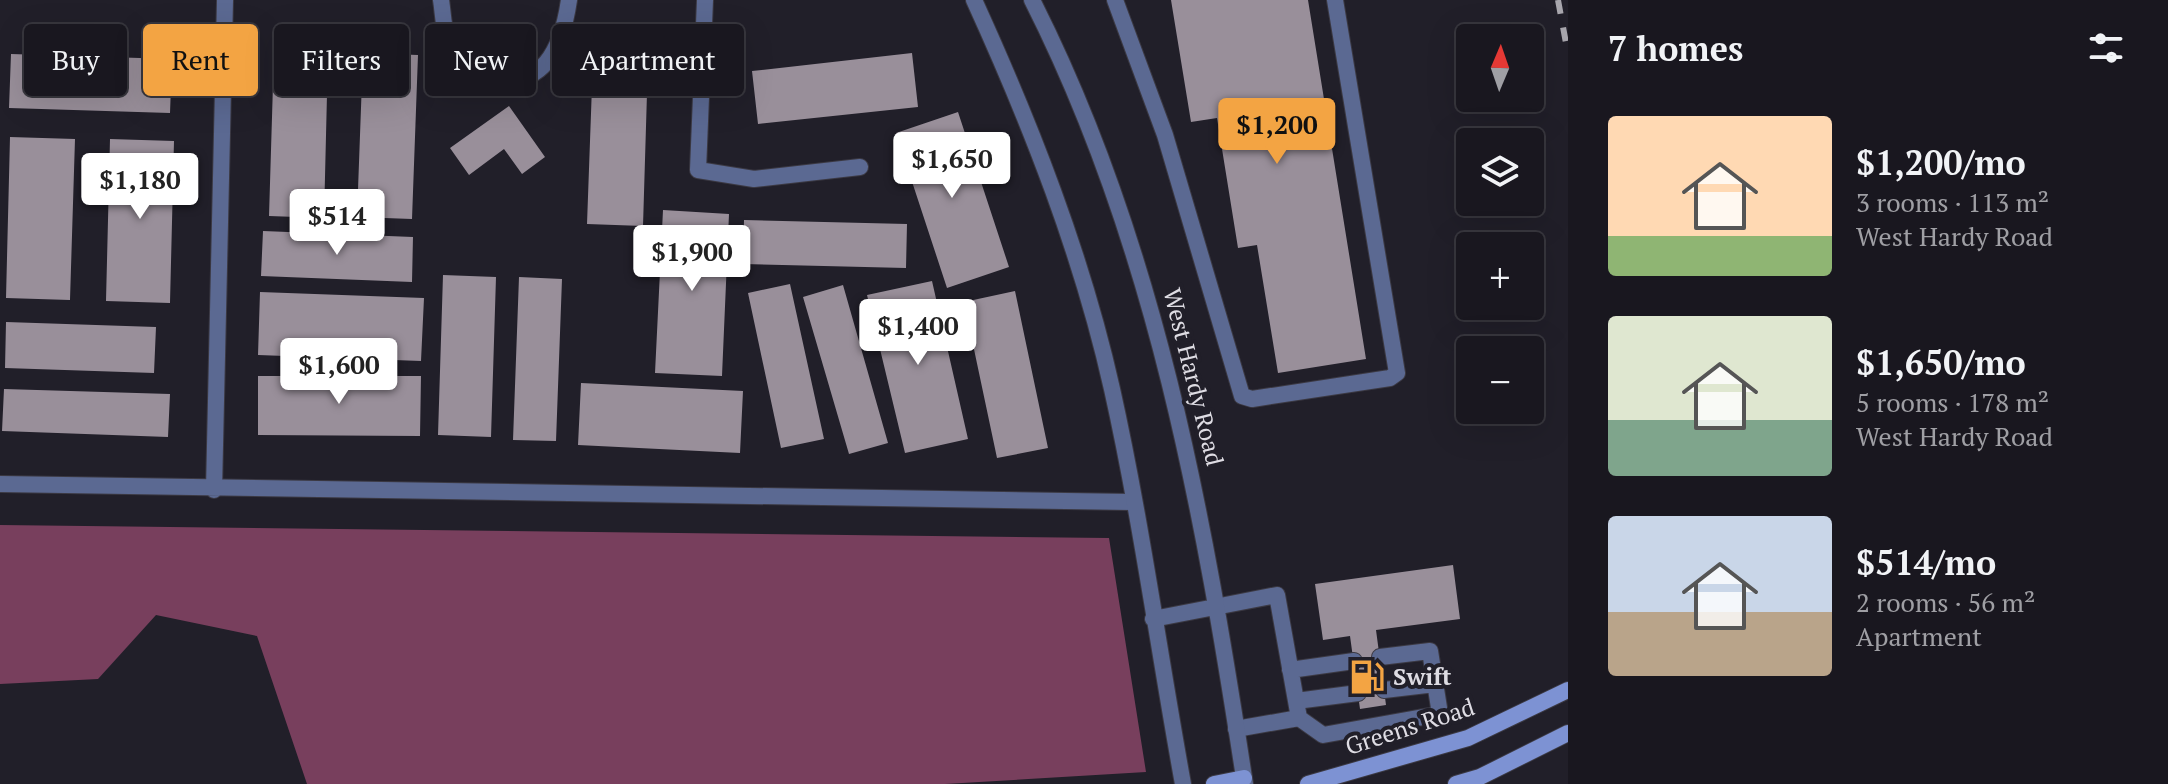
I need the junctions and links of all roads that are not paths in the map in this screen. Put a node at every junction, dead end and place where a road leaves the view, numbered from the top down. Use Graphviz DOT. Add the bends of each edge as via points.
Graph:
graph roads {
  1 [pos="225,0"];
  2 [pos="441,0"];
  3 [pos="569,0"];
  4 [pos="705,0"];
  5 [pos="974,0"];
  6 [pos="1032,0"];
  7 [pos="1115,0"];
  8 [pos="1335,0"];
  9 [pos="860,167"];
  10 [pos="0,484"];
  11 [pos="214,490"];
  12 [pos="1132,502"];
  13 [pos="1215,607"];
  14 [pos="1153,619"];
  15 [pos="1380,657"];
  16 [pos="1354,661"];
  17 [pos="1290,670"];
  18 [pos="1435,684"];
  19 [pos="1384,690"];
  20 [pos="1568,690"];
  21 [pos="1358,693"];
  22 [pos="1296,701"];
  23 [pos="1299,718"];
  24 [pos="1236,729"];
  25 [pos="1568,733"];
  26 [pos="1245,781"];
  27 [pos="1183,784"];
  28 [pos="1214,784"];
  29 [pos="1308,784"];
  30 [pos="1456,784"];
  1 -- 11 [label="street"];
  2 -- 3 [label="street" via="447,36 459,57 476,72 502,80 525,79 553,54 564,34"];
  4 -- 9 [label="street" via="698,170 754,179"];
  5 -- 12 [label="street" via="1042,160 1074,253 1112,388"];
  6 -- 13 [label="street, West Hardy Road" via="1098,150 1150,301 1199,503"];
  7 -- 8 [label="street" via="1165,135 1242,396 1252,399 1397,373"];
  10 -- 11 [label="street"];
  11 -- 12 [label="street"];
  12 -- 14 [label="street"];
  13 -- 14 [label="street"];
  13 -- 17 [label="street" via="1277,595"];
  13 -- 24 [label="street, West Hardy Road"];
  14 -- 27 [label="street"];
  15 -- 18 [label="street" via="1430,651"];
  16 -- 17 [label="street"];
  17 -- 22 [label="street"];
  18 -- 19 [label="street"];
  18 -- 23 [label="street" via="1440,714 1323,735"];
  20 -- 29 [label="main road, Greens Road" via="1468,738"];
  21 -- 22 [label="street"];
  22 -- 23 [label="street"];
  23 -- 24 [label="street"];
  24 -- 26 [label="street, West Hardy Road"];
  25 -- 30 [label="main road"];
  26 -- 28 [label="main road"];
}
